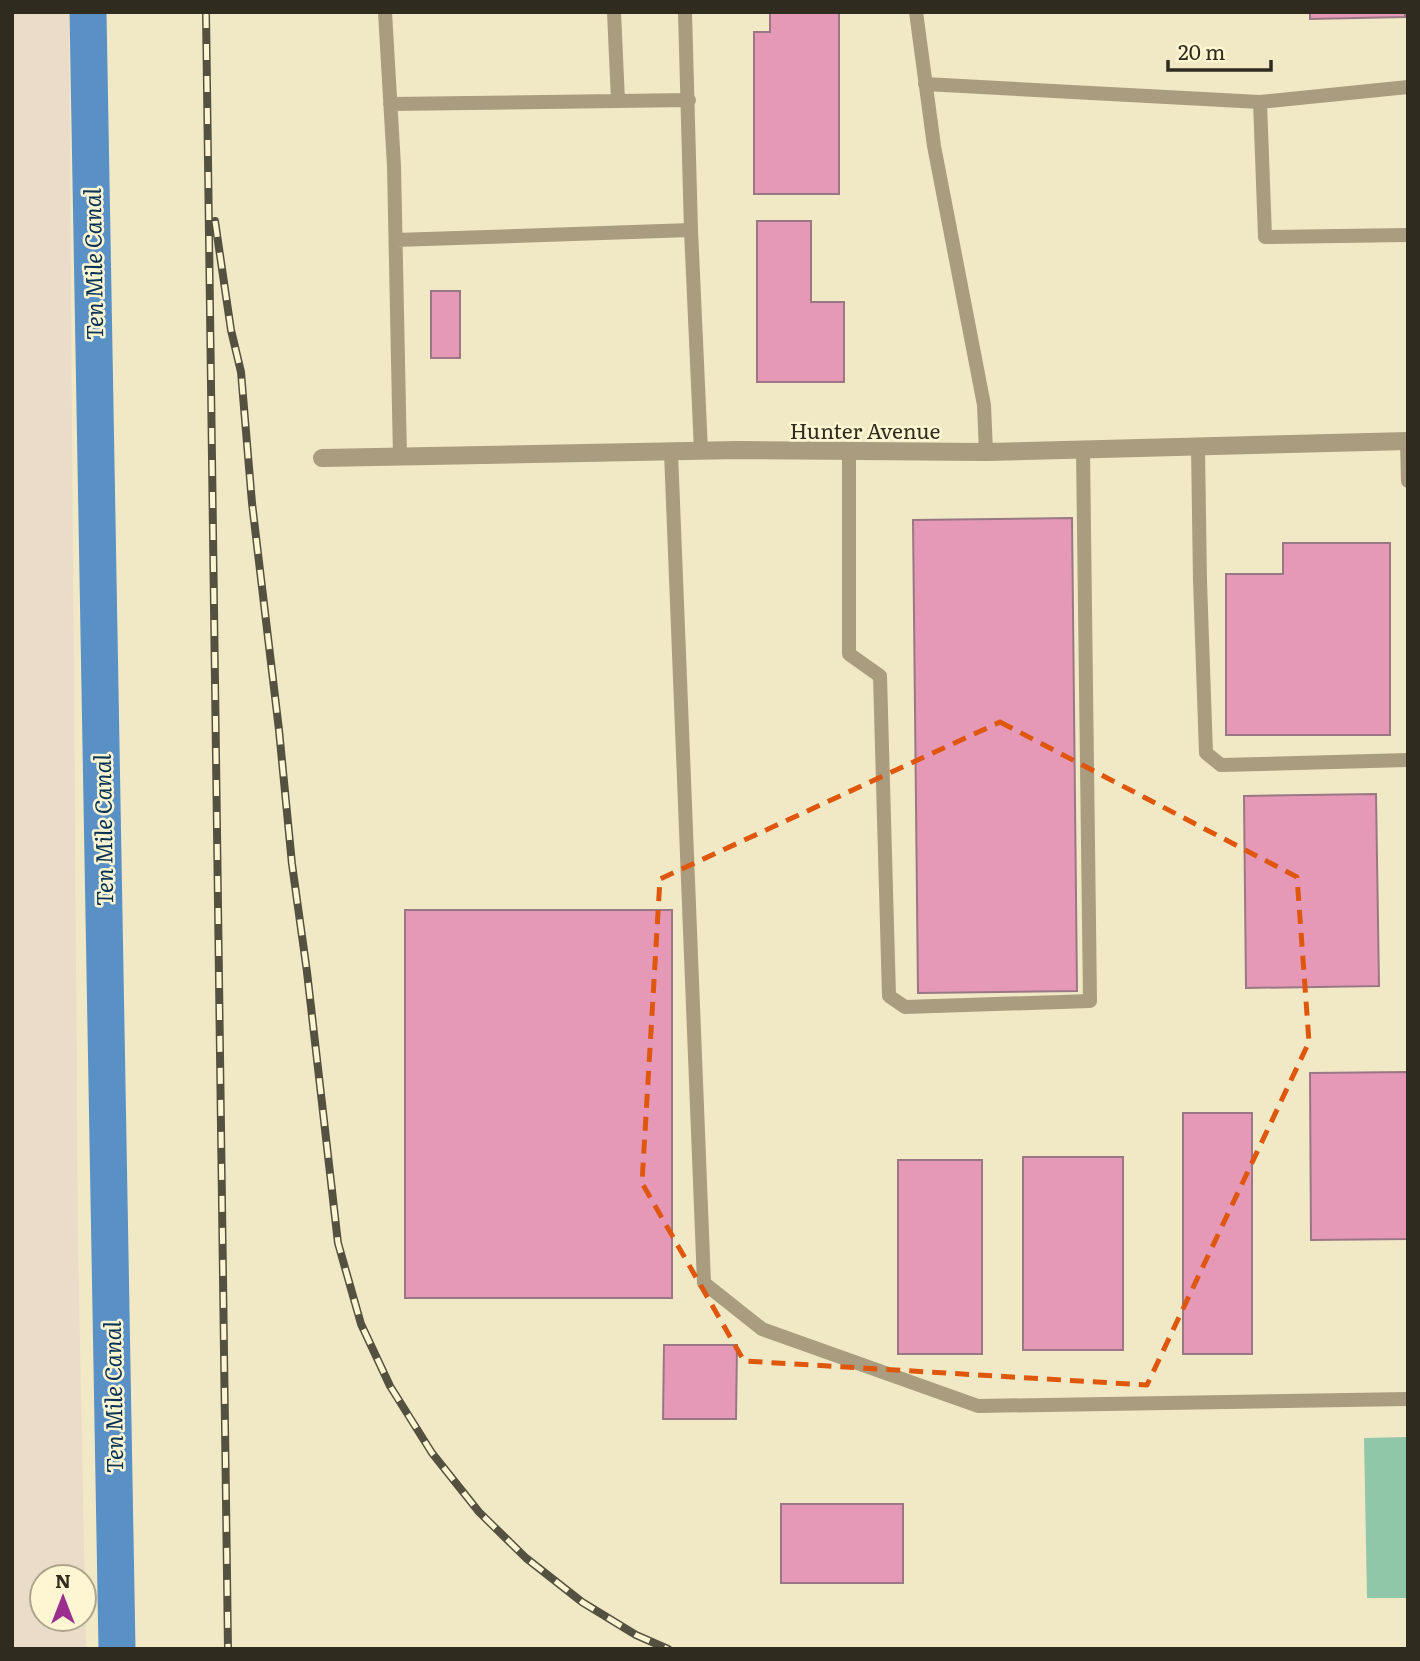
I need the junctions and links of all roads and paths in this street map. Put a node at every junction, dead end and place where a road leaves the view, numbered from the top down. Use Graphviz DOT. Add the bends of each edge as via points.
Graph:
graph roads {
  1 [pos="385,12"];
  2 [pos="614,12"];
  3 [pos="685,12"];
  4 [pos="916,12"];
  5 [pos="925,84"];
  6 [pos="1408,87"];
  7 [pos="689,100"];
  8 [pos="618,101"];
  9 [pos="1260,102"];
  10 [pos="390,104"];
  11 [pos="691,230"];
  12 [pos="1408,234"];
  13 [pos="396,240"];
  14 [pos="1407,441"];
  15 [pos="1198,447"];
  16 [pos="1083,450"];
  17 [pos="701,451"];
  18 [pos="671,452"];
  19 [pos="849,452"];
  20 [pos="986,452"];
  21 [pos="400,457"];
  22 [pos="322,458"];
  23 [pos="1408,481"];
  24 [pos="1408,760"];
  25 [pos="1408,1399"];
  1 -- 10 [label="lane"];
  2 -- 8 [label="lane"];
  3 -- 7 [label="lane"];
  4 -- 5 [label="lane"];
  5 -- 9 [label="lane"];
  5 -- 20 [label="lane" via="984,405"];
  6 -- 9 [label="lane"];
  7 -- 8 [label="lane"];
  7 -- 11 [label="lane"];
  8 -- 10 [label="lane"];
  9 -- 12 [label="lane" via="1265,237"];
  10 -- 13 [label="lane"];
  11 -- 13 [label="lane"];
  11 -- 17 [label="lane"];
  13 -- 21 [label="lane"];
  14 -- 15 [label="street, Hunter Avenue"];
  14 -- 23 [label="lane"];
  15 -- 16 [label="street, Hunter Avenue"];
  15 -- 24 [label="lane" via="1206,753 1221,765"];
  16 -- 19 [label="lane" via="1090,1001 905,1007 890,996 880,676 849,654"];
  16 -- 20 [label="street, Hunter Avenue"];
  17 -- 18 [label="street, Hunter Avenue"];
  17 -- 19 [label="street, Hunter Avenue"];
  18 -- 21 [label="street, Hunter Avenue"];
  18 -- 25 [label="lane" via="704,1283 762,1329 978,1406"];
  19 -- 20 [label="street, Hunter Avenue"];
  21 -- 22 [label="street, Hunter Avenue"];
}
